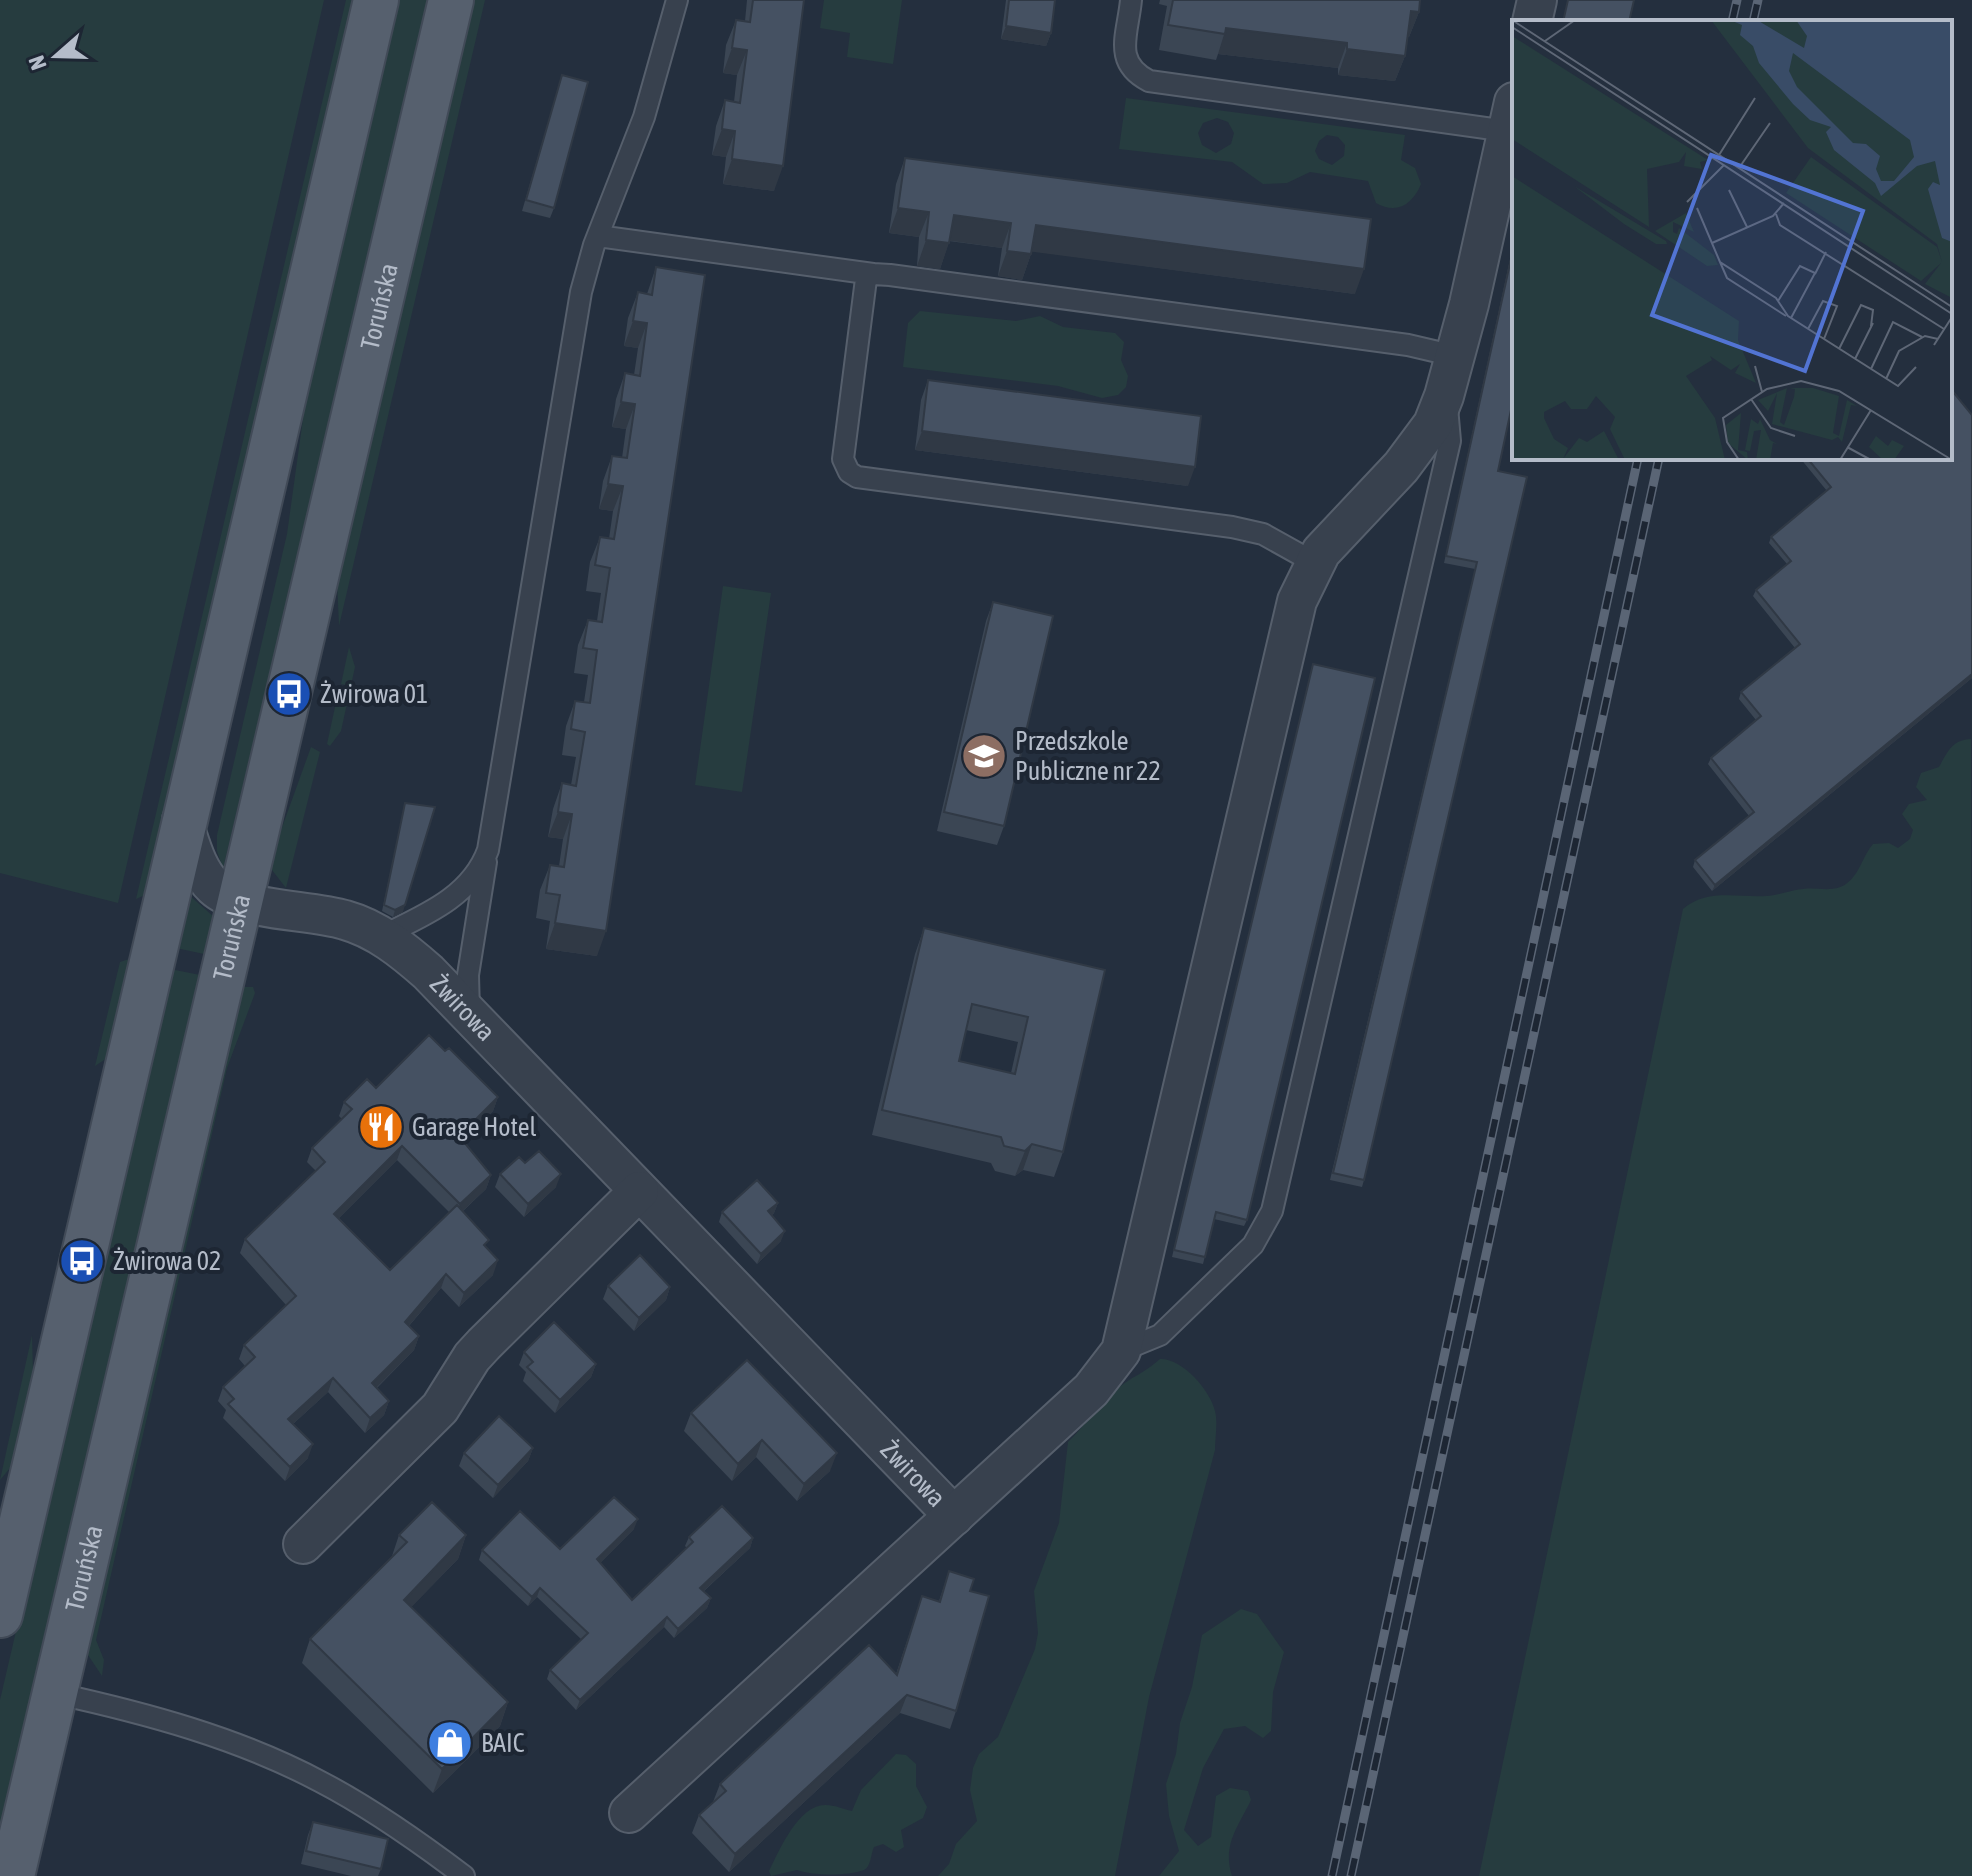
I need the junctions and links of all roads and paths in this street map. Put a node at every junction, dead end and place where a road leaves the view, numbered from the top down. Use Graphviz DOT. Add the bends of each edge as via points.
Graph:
graph roads {
  1 [pos="376,0"];
  2 [pos="451,0"];
  3 [pos="677,0"];
  4 [pos="1131,0"];
  5 [pos="1537,0"];
  6 [pos="1532,20"];
  7 [pos="1511,116"];
  8 [pos="598,236"];
  9 [pos="873,274"];
  10 [pos="1455,356"];
  11 [pos="1444,396"];
  12 [pos="1315,563"];
  13 [pos="182,820"];
  14 [pos="488,850"];
  15 [pos="240,901"];
  16 [pos="382,936"];
  17 [pos="469,1013"];
  18 [pos="639,1191"];
  19 [pos="1121,1351"];
  20 [pos="11,1515"];
  21 [pos="954,1516"];
  22 [pos="303,1544"];
  23 [pos="0,1615"];
  24 [pos="54,1693"];
  25 [pos="629,1813"];
  26 [pos="12,1876"];
  27 [pos="464,1876"];
  1 -- 13 [label="main road"];
  2 -- 15 [label="main road, Toruńska"];
  3 -- 8 [label="lane" via="644,117"];
  4 -- 7 [label="lane" via="1122,47 1129,66 1149,81"];
  5 -- 6 [label="street"];
  7 -- 10 [label="street"];
  8 -- 9 [label="lane"];
  8 -- 14 [label="lane" via="581,292"];
  9 -- 10 [label="lane" via="1408,345"];
  9 -- 12 [label="lane" via="866,279 843,459 849,472 1232,527 1263,534"];
  10 -- 11 [label="street"];
  11 -- 12 [label="street" via="1414,450"];
  11 -- 19 [label="lane" via="1451,418 1450,441 1272,1211 1253,1245 1160,1335"];
  12 -- 19 [label="street" via="1297,601"];
  13 -- 15 [label="street" via="201,869 215,888"];
  13 -- 20 [label="main road"];
  14 -- 16 [label="lane" via="482,867 448,900"];
  14 -- 17 [label="lane" via="468,975"];
  15 -- 16 [label="street, Żwirowa" via="345,920"];
  15 -- 24 [label="main road, Toruńska"];
  16 -- 17 [label="street, Żwirowa"];
  17 -- 18 [label="street, Żwirowa"];
  18 -- 21 [label="street, Żwirowa"];
  18 -- 22 [label="street" via="484,1344 440,1408"];
  19 -- 21 [label="street" via="1091,1390"];
  20 -- 23 [label="main road"];
  21 -- 25 [label="street"];
  24 -- 26 [label="main road, Toruńska"];
  24 -- 27 [label="lane" via="168,1722 279,1762 322,1782"];
}
